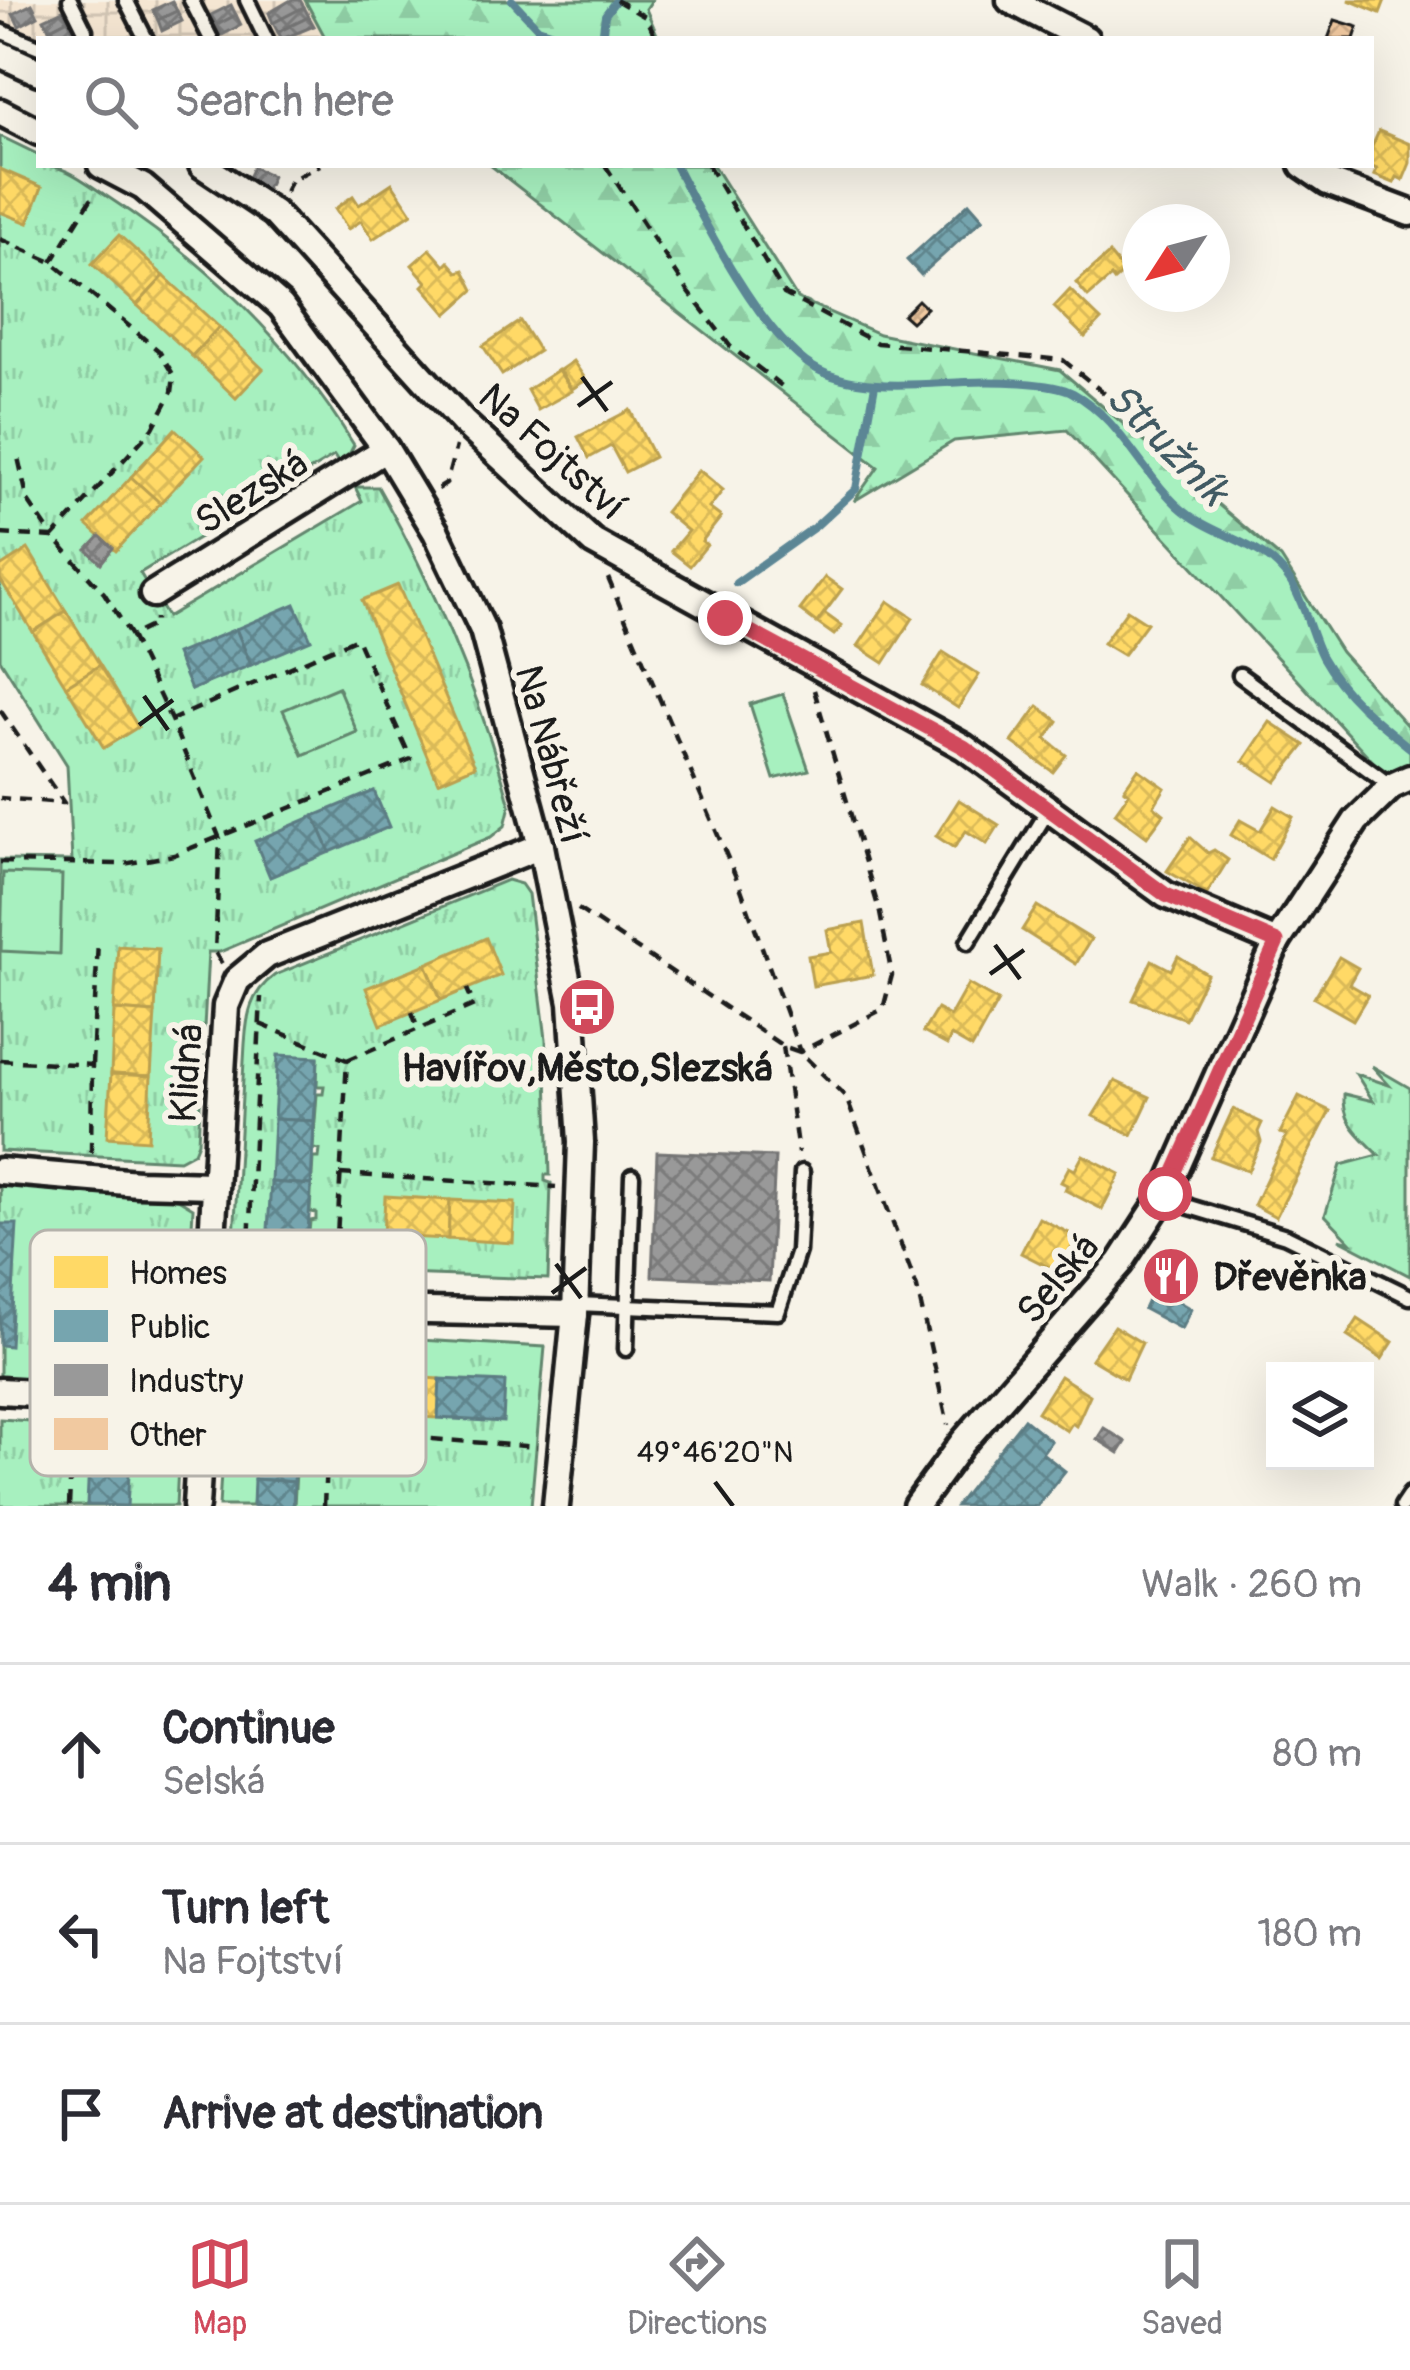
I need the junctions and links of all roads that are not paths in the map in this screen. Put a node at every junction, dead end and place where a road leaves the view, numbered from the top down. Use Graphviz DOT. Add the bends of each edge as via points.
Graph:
graph roads {
  1 [pos="70,0"];
  2 [pos="126,0"];
  3 [pos="191,0"];
  4 [pos="247,0"];
  5 [pos="1010,0"];
  6 [pos="0,31"];
  7 [pos="85,36"];
  8 [pos="144,36"];
  9 [pos="209,36"];
  10 [pos="265,36"];
  11 [pos="1079,36"];
  12 [pos="36,46"];
  13 [pos="0,54"];
  14 [pos="36,71"];
  15 [pos="0,112"];
  16 [pos="36,130"];
  17 [pos="206,168"];
  18 [pos="1307,168"];
  19 [pos="101,174"];
  20 [pos="1410,213"];
  21 [pos="386,449"];
  22 [pos="154,594"];
  23 [pos="1240,675"];
  24 [pos="1401,782"];
  25 [pos="1049,809"];
  26 [pos="542,846"];
  27 [pos="968,942"];
  28 [pos="1277,942"];
  29 [pos="0,1171"];
  30 [pos="802,1172"];
  31 [pos="632,1176"];
  32 [pos="213,1185"];
  33 [pos="1165,1194"];
  34 [pos="211,1230"];
  35 [pos="1410,1297"];
  36 [pos="626,1306"];
  37 [pos="426,1309"];
  38 [pos="575,1309"];
  39 [pos="626,1348"];
  40 [pos="0,1391"];
  41 [pos="30,1393"];
  42 [pos="198,1476"];
  43 [pos="1410,1495"];
  44 [pos="196,1506"];
  45 [pos="556,1506"];
  46 [pos="916,1506"];
  47 [pos="1402,1506"];
  1 -- 7 [label="lane"];
  2 -- 8 [label="lane"];
  3 -- 9 [label="lane"];
  4 -- 10 [label="lane"];
  5 -- 11 [label="street"];
  6 -- 12 [label="lane"];
  13 -- 14 [label="street"];
  15 -- 16 [label="street"];
  17 -- 25 [label="street, Na Fojtství" via="274,214 463,422 593,542 964,747"];
  18 -- 20 [label="street"];
  19 -- 21 [label="street, Na Nábřeží" via="143,187 281,306"];
  21 -- 22 [label="street, Slezská"];
  21 -- 26 [label="street, Na Nábřeží" via="483,630"];
  23 -- 24 [label="lane"];
  24 -- 28 [label="street, Selská" via="1356,820"];
  25 -- 27 [label="lane"];
  25 -- 28 [label="street, Na Fojtství" via="1166,895"];
  26 -- 32 [label="street, Klidná" via="267,956 237,980 226,1006"];
  26 -- 38 [label="street, Na Nábřeží" via="572,1003 581,1142"];
  28 -- 33 [label="street, Selská"];
  29 -- 32 [label="street"];
  30 -- 36 [label="lane" via="798,1251 778,1312"];
  31 -- 36 [label="lane"];
  32 -- 34 [label="street, Klidná"];
  33 -- 35 [label="lane" via="1286,1236"];
  33 -- 46 [label="street, Selská" via="1120,1263"];
  36 -- 38 [label="lane"];
  36 -- 39 [label="lane"];
  37 -- 38 [label="street"];
  38 -- 45 [label="street, Na Nábřeží"];
  40 -- 41 [label="street"];
  42 -- 44 [label="street, Klidná"];
  43 -- 47 [label="lane"];
}
